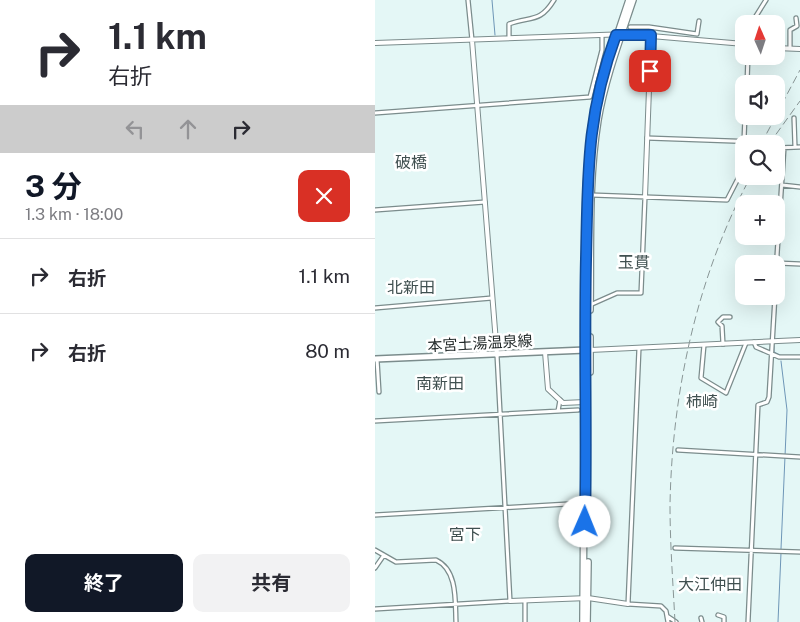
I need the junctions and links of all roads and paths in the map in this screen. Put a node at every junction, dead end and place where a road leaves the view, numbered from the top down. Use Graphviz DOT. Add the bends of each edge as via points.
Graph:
graph roads {
  1 [pos="468,0"];
  2 [pos="554,0"];
  3 [pos="629,0"];
  4 [pos="633,0"];
  5 [pos="766,0"];
  6 [pos="757,15"];
  7 [pos="796,18"];
  8 [pos="699,21"];
  9 [pos="630,27"];
  10 [pos="656,29"];
  11 [pos="619,35"];
  12 [pos="653,35"];
  13 [pos="602,36"];
  14 [pos="509,38"];
  15 [pos="472,40"];
  16 [pos="375,43"];
  17 [pos="735,43"];
  18 [pos="785,48"];
  19 [pos="790,48"];
  20 [pos="800,49"];
  21 [pos="477,106"];
  22 [pos="375,113"];
  23 [pos="794,118"];
  24 [pos="647,138"];
  25 [pos="735,143"];
  26 [pos="795,147"];
  27 [pos="800,147"];
  28 [pos="785,148"];
  29 [pos="735,184"];
  30 [pos="782,185"];
  31 [pos="800,187"];
  32 [pos="592,195"];
  33 [pos="645,198"];
  34 [pos="485,202"];
  35 [pos="375,210"];
  36 [pos="778,255"];
  37 [pos="785,263"];
  38 [pos="800,264"];
  39 [pos="492,298"];
  40 [pos="590,305"];
  41 [pos="774,305"];
  42 [pos="375,308"];
  43 [pos="730,317"];
  44 [pos="800,340"];
  45 [pos="754,342"];
  46 [pos="771,342"];
  47 [pos="746,343"];
  48 [pos="723,344"];
  49 [pos="704,345"];
  50 [pos="639,348"];
  51 [pos="588,350"];
  52 [pos="545,352"];
  53 [pos="770,354"];
  54 [pos="497,355"];
  55 [pos="800,358"];
  56 [pos="376,359"];
  57 [pos="379,392"];
  58 [pos="560,400"];
  59 [pos="585,402"];
  60 [pos="578,410"];
  61 [pos="558,411"];
  62 [pos="501,414"];
  63 [pos="375,421"];
  64 [pos="678,450"];
  65 [pos="755,454"];
  66 [pos="800,457"];
  67 [pos="585,503"];
  68 [pos="505,507"];
  69 [pos="375,515"];
  70 [pos="675,548"];
  71 [pos="375,550"];
  72 [pos="751,550"];
  73 [pos="800,552"];
  74 [pos="384,556"];
  75 [pos="375,568"];
  76 [pos="585,598"];
  77 [pos="510,601"];
  78 [pos="525,601"];
  79 [pos="455,604"];
  80 [pos="628,604"];
  81 [pos="375,609"];
  82 [pos="718,614"];
  83 [pos="667,616"];
  84 [pos="456,622"];
  85 [pos="525,622"];
  86 [pos="583,622"];
  87 [pos="587,622"];
  88 [pos="668,622"];
  89 [pos="676,622"];
  90 [pos="724,622"];
  91 [pos="747,622"];
  1 -- 15 [label="street"];
  2 -- 14 [label="street" via="539,17 509,24"];
  3 -- 11 [label="highway"];
  4 -- 11 [label="highway"];
  5 -- 6 [label="street"];
  7 -- 19 [label="street" via="797,26 790,30"];
  8 -- 10 [label="street" via="697,34"];
  9 -- 10 [label="street"];
  10 -- 12 [label="street"];
  11 -- 12 [label="street"];
  11 -- 13 [label="street"];
  11 -- 32 [label="highway" via="601,106"];
  11 -- 51 [label="highway" via="597,96 588,151"];
  12 -- 17 [label="street"];
  12 -- 24 [label="street"];
  13 -- 14 [label="street"];
  13 -- 21 [label="street" via="603,50 591,97"];
  14 -- 15 [label="street"];
  15 -- 16 [label="street"];
  15 -- 21 [label="street"];
  18 -- 19 [label="street"];
  19 -- 20 [label="street"];
  21 -- 22 [label="street"];
  21 -- 34 [label="street"];
  23 -- 26 [label="street"];
  24 -- 25 [label="street"];
  24 -- 33 [label="street"];
  26 -- 27 [label="street"];
  26 -- 28 [label="street"];
  29 -- 33 [label="street" via="727,200"];
  30 -- 31 [label="street"];
  30 -- 36 [label="street"];
  32 -- 33 [label="street"];
  32 -- 40 [label="highway"];
  33 -- 40 [label="street" via="641,293 617,292"];
  34 -- 35 [label="street"];
  34 -- 39 [label="street"];
  37 -- 38 [label="street"];
  39 -- 42 [label="street"];
  39 -- 54 [label="street"];
  40 -- 51 [label="highway"];
  41 -- 46 [label="street"];
  43 -- 48 [label="street" via="723,317 718,322 722,326"];
  44 -- 46 [label="street"];
  45 -- 46 [label="street"];
  45 -- 47 [label="street"];
  45 -- 53 [label="street" via="756,347"];
  46 -- 53 [label="street"];
  47 -- 48 [label="street"];
  47 -- 49 [label="street" via="726,393 701,378"];
  48 -- 49 [label="street"];
  49 -- 50 [label="street"];
  50 -- 51 [label="street"];
  50 -- 80 [label="street"];
  51 -- 52 [label="main road, 本宮土湯温泉線"];
  51 -- 59 [label="highway"];
  51 -- 76 [label="highway"];
  52 -- 54 [label="main road, 本宮土湯温泉線"];
  52 -- 58 [label="street" via="547,386"];
  53 -- 55 [label="street"];
  53 -- 65 [label="street" via="769,397 767,402 758,405"];
  54 -- 56 [label="main road, 本宮土湯温泉線"];
  54 -- 62 [label="street"];
  56 -- 57 [label="street"];
  58 -- 59 [label="street" via="566,404"];
  58 -- 61 [label="street"];
  59 -- 67 [label="highway"];
  60 -- 61 [label="street"];
  61 -- 62 [label="street"];
  62 -- 63 [label="street"];
  62 -- 68 [label="street"];
  64 -- 65 [label="street"];
  65 -- 66 [label="street"];
  65 -- 72 [label="street"];
  67 -- 68 [label="street"];
  67 -- 76 [label="highway"];
  68 -- 69 [label="street"];
  68 -- 77 [label="street"];
  70 -- 72 [label="street"];
  71 -- 74 [label="street"];
  72 -- 73 [label="street"];
  72 -- 91 [label="street"];
  74 -- 75 [label="street"];
  74 -- 79 [label="street" via="396,562 438,561 453,581"];
  76 -- 78 [label="street"];
  76 -- 80 [label="street"];
  76 -- 86 [label="highway"];
  76 -- 87 [label="highway"];
  77 -- 78 [label="street"];
  77 -- 79 [label="street"];
  78 -- 85 [label="street"];
  79 -- 81 [label="street"];
  79 -- 84 [label="street"];
  80 -- 83 [label="street" via="661,606"];
  82 -- 90 [label="street"];
  83 -- 88 [label="street"];
  83 -- 89 [label="street"];
}
